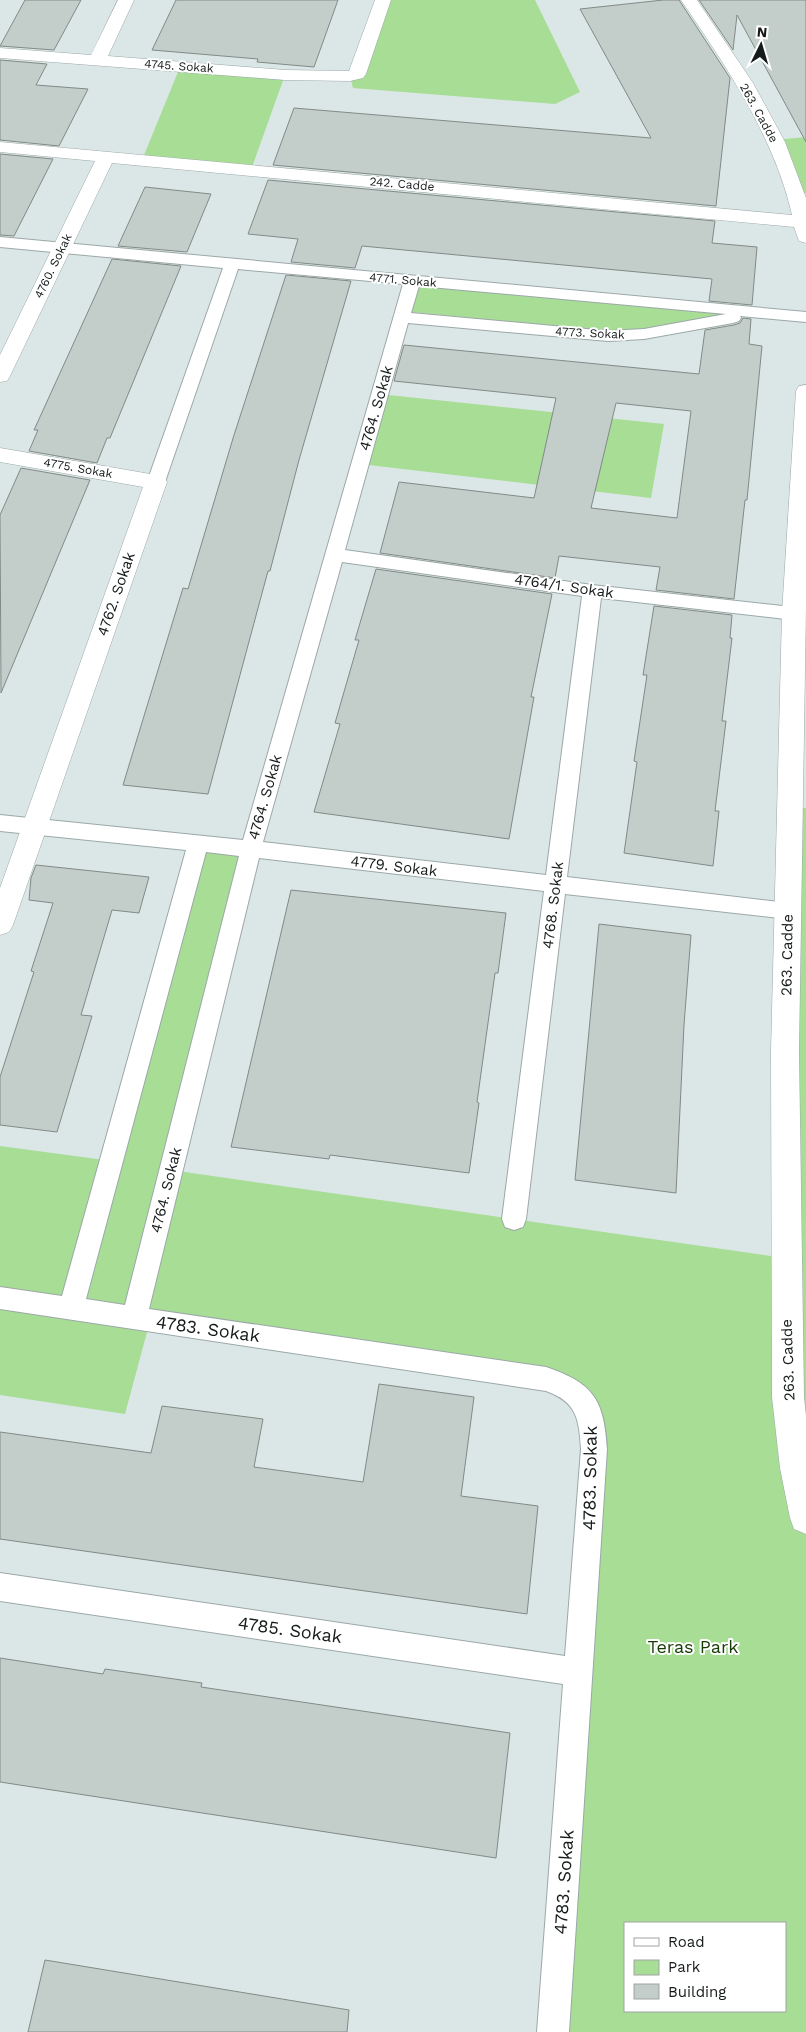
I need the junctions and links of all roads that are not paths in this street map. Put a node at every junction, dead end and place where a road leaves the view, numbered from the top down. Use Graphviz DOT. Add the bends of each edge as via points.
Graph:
graph roads {
  1 [pos="126,0"];
  2 [pos="383,0"];
  3 [pos="689,0"];
  4 [pos="0,53"];
  5 [pos="97,60"];
  6 [pos="0,147"];
  7 [pos="106,157"];
  8 [pos="802,194"];
  9 [pos="805,229"];
  10 [pos="0,242"];
  11 [pos="62,248"];
  12 [pos="232,264"];
  13 [pos="412,280"];
  14 [pos="777,314"];
  15 [pos="402,316"];
  16 [pos="806,317"];
  17 [pos="0,376"];
  18 [pos="806,393"];
  19 [pos="0,455"];
  20 [pos="156,482"];
  21 [pos="334,555"];
  22 [pos="592,591"];
  23 [pos="794,613"];
  24 [pos="0,823"];
  25 [pos="35,826"];
  26 [pos="198,844"];
  27 [pos="251,849"];
  28 [pos="555,884"];
  29 [pos="788,912"];
  30 [pos="0,925"];
  31 [pos="795,1045"];
  32 [pos="514,1219"];
  33 [pos="0,1298"];
  34 [pos="71,1309"];
  35 [pos="134,1318"];
  36 [pos="797,1391"];
  37 [pos="806,1518"];
  38 [pos="0,1587"];
  39 [pos="579,1672"];
  40 [pos="553,2032"];
  1 -- 5 [label="street"];
  2 -- 5 [label="street, 4745. Sokak" via="357,74 316,76"];
  3 -- 8 [label="street, 263. Cadde" via="759,108"];
  4 -- 5 [label="street, 4745. Sokak"];
  6 -- 7 [label="street, 242. Cadde"];
  7 -- 9 [label="street, 242. Cadde"];
  7 -- 11 [label="street, 4760. Sokak"];
  8 -- 9 [label="street, 263. Cadde"];
  10 -- 11 [label="lane, 4771. Sokak"];
  11 -- 12 [label="lane, 4771. Sokak"];
  11 -- 17 [label="street, 4760. Sokak"];
  12 -- 13 [label="lane, 4771. Sokak"];
  12 -- 20 [label="lane, 4762. Sokak"];
  13 -- 14 [label="lane, 4771. Sokak"];
  13 -- 15 [label="lane, 4764. Sokak"];
  14 -- 15 [label="lane, 4773. Sokak" via="733,318 644,334 608,336"];
  14 -- 16 [label="lane, 4771. Sokak"];
  15 -- 21 [label="lane, 4764. Sokak"];
  18 -- 23 [label="street, 263. Cadde"];
  19 -- 20 [label="street, 4775. Sokak"];
  20 -- 25 [label="street, 4762. Sokak"];
  21 -- 22 [label="lane, 4764/1. Sokak"];
  21 -- 27 [label="lane, 4764. Sokak"];
  22 -- 23 [label="lane, 4764/1. Sokak"];
  22 -- 28 [label="lane, 4768. Sokak"];
  23 -- 29 [label="street, 263. Cadde"];
  24 -- 25 [label="lane, 4779. Sokak"];
  25 -- 26 [label="lane, 4779. Sokak"];
  25 -- 30 [label="street, 4762. Sokak"];
  26 -- 27 [label="lane, 4779. Sokak"];
  26 -- 34 [label="lane"];
  27 -- 28 [label="lane, 4779. Sokak"];
  27 -- 35 [label="lane, 4764. Sokak"];
  28 -- 29 [label="lane, 4779. Sokak"];
  28 -- 32 [label="lane, 4768. Sokak"];
  29 -- 31 [label="street, 263. Cadde"];
  31 -- 36 [label="street, 263. Cadde"];
  33 -- 34 [label="lane, 4783. Sokak"];
  34 -- 35 [label="lane, 4783. Sokak"];
  35 -- 39 [label="lane, 4783. Sokak" via="527,1375 559,1382 576,1393 590,1413 594,1449"];
  36 -- 37 [label="street, 263. Cadde" via="796,1468"];
  38 -- 39 [label="lane, 4785. Sokak"];
  39 -- 40 [label="lane, 4783. Sokak"];
}
